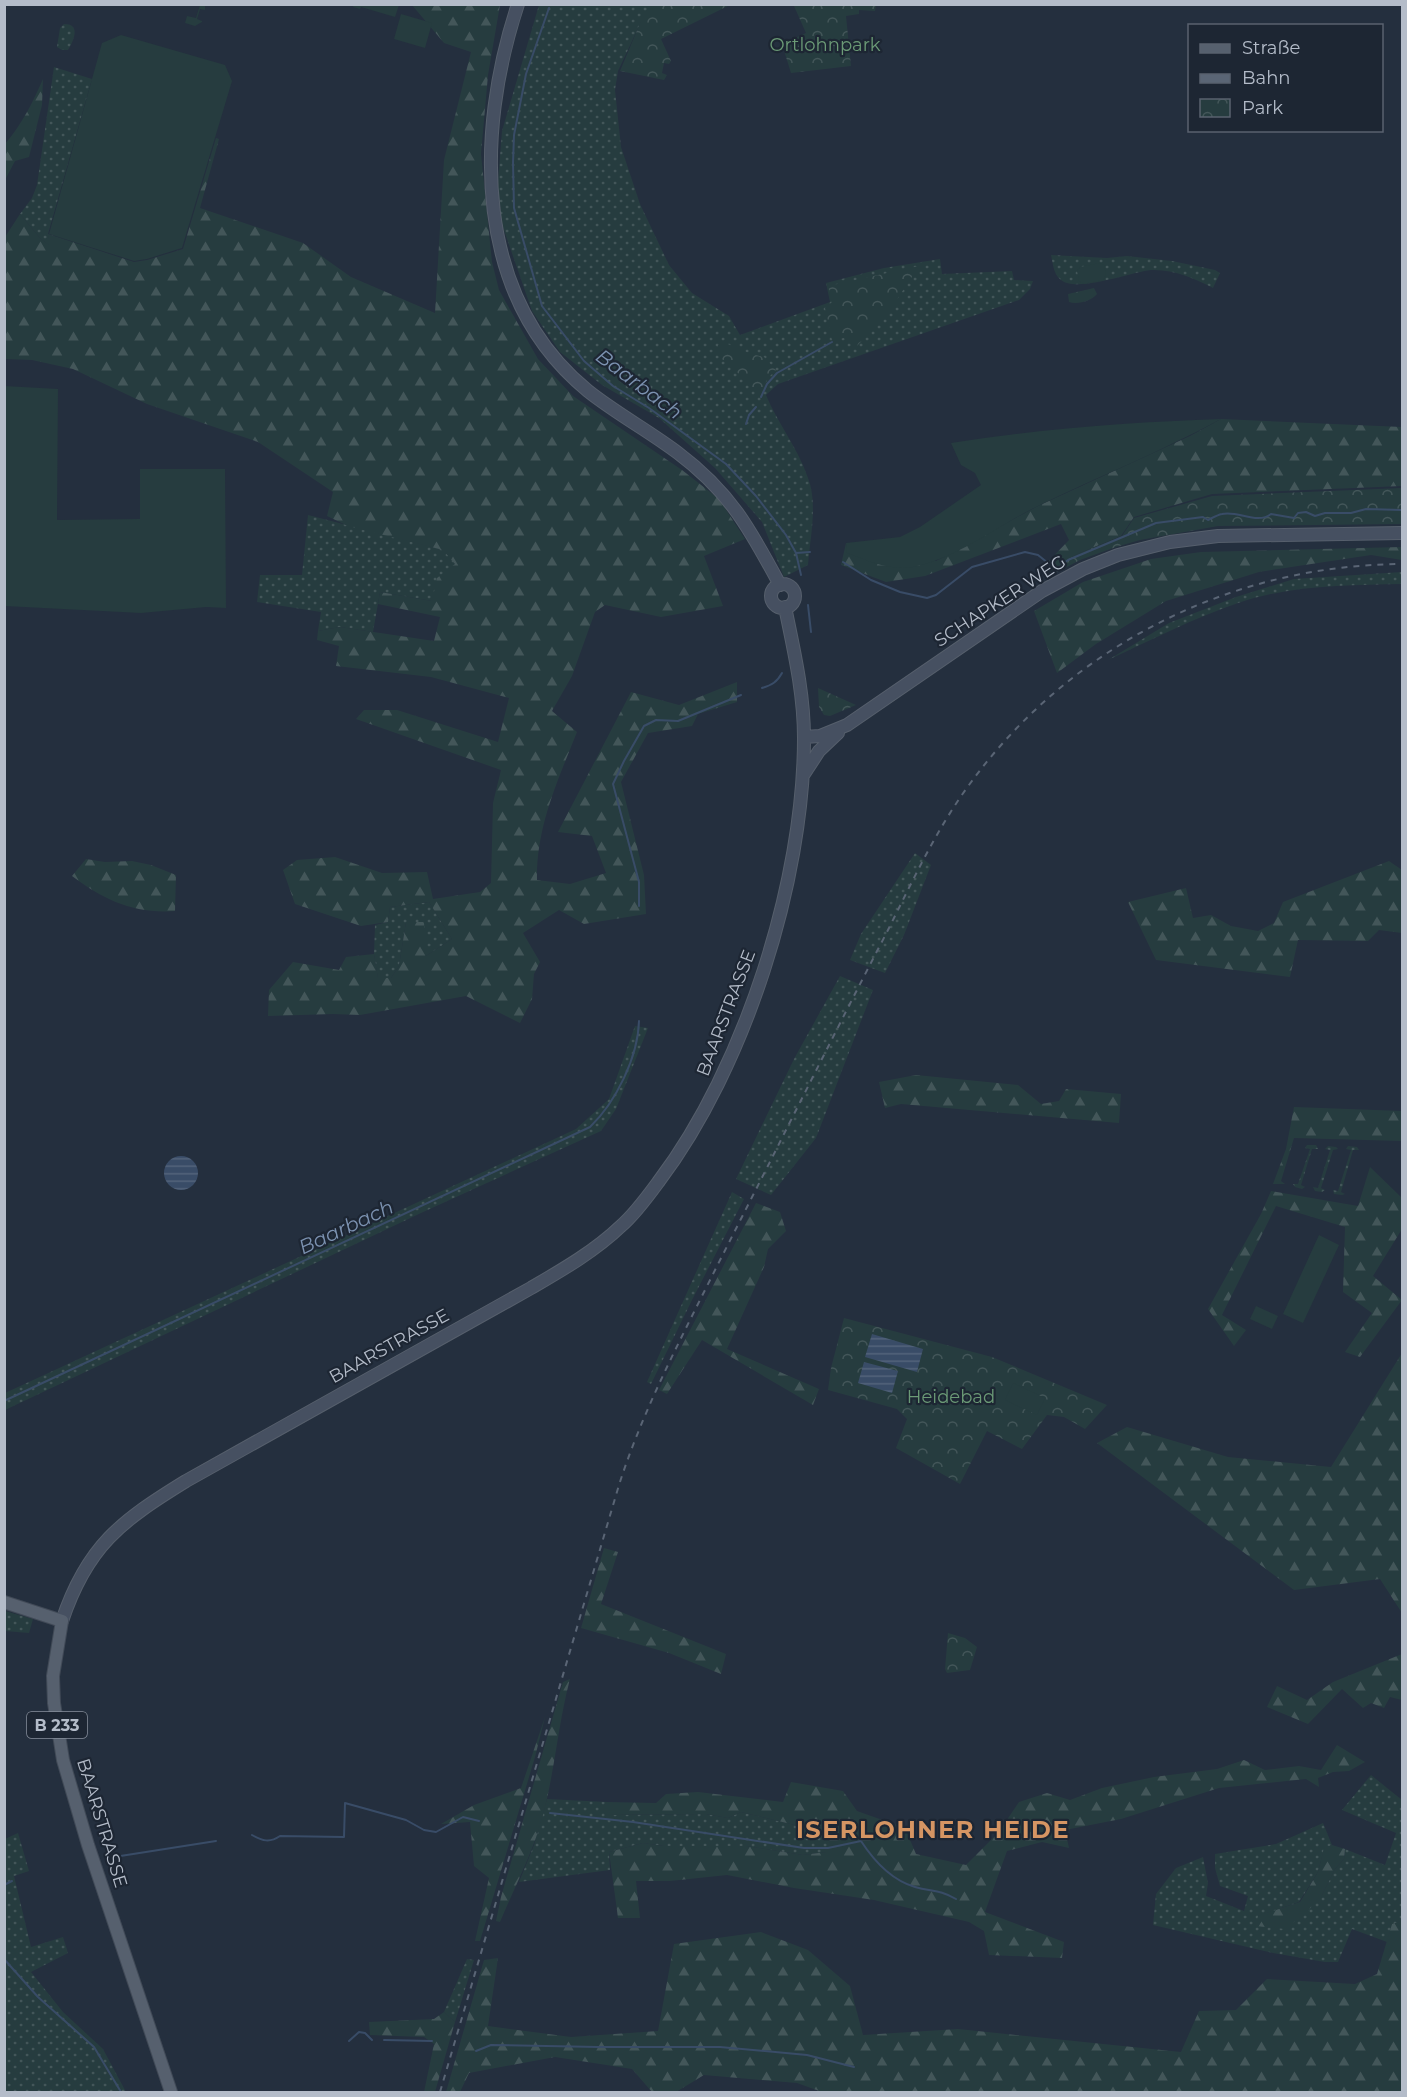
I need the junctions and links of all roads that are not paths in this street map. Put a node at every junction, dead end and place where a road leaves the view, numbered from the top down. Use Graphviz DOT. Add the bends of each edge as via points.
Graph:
graph roads {
  1 [pos="518,4"];
  2 [pos="1402,533"];
  3 [pos="847,725"];
  4 [pos="804,737"];
  5 [pos="803,775"];
  6 [pos="4,1602"];
  7 [pos="62,1621"];
  8 [pos="171,2092"];
  1 -- 4 [label="main road, BAARSTRASSE" via="498,81 491,185 494,221 518,301 540,338 573,378 698,468 745,521 780,585 772,591 771,598 775,605 786,607 801,689"];
  2 -- 3 [label="main road, SCHAPKER WEG" via="1218,536 1170,542 1118,555 1042,591"];
  3 -- 4 [label="main road, SCHAPKER WEG" via="820,736"];
  3 -- 5 [label="main road, SCHAPKER WEG" via="819,751"];
  4 -- 5 [label="main road, BAARSTRASSE"];
  5 -- 7 [label="main road, BAARSTRASSE" via="788,878 773,939 742,1029 689,1138 622,1226 554,1275 159,1497 98,1549 83,1571"];
  6 -- 7 [label="main road"];
  7 -- 8 [label="main road, BAARSTRASSE / B 233" via="53,1676 63,1760"];
}
